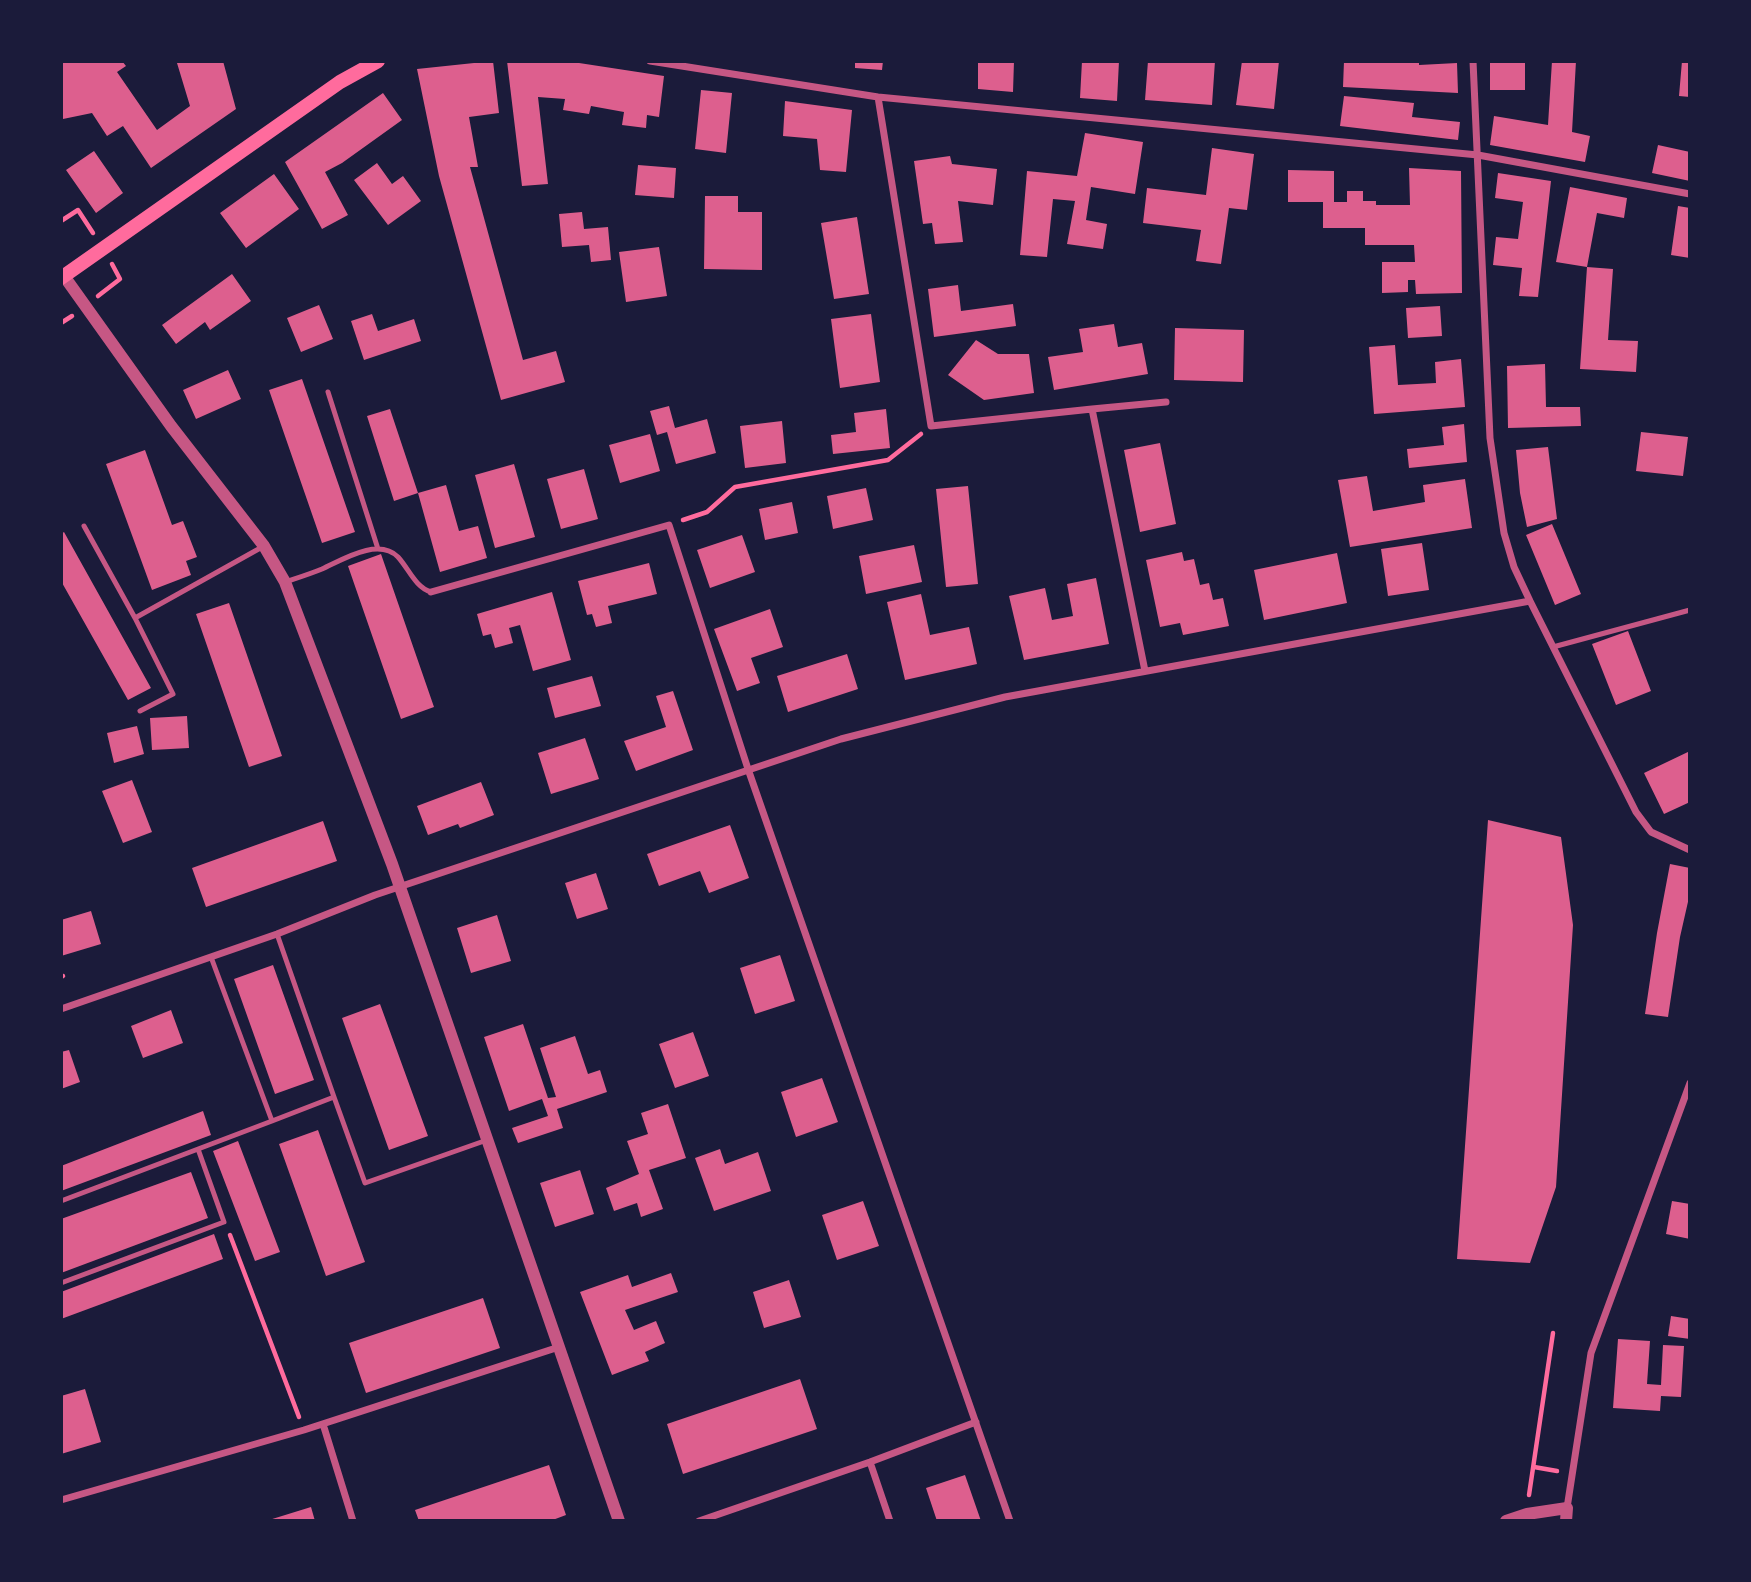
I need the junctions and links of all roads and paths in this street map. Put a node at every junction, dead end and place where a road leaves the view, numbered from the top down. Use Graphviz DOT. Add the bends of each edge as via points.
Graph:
graph roads {
  1 [pos="378,61"];
  2 [pos="650,61"];
  3 [pos="1473,61"];
  4 [pos="878,97"];
  5 [pos="1478,155"];
  6 [pos="1690,194"];
  7 [pos="62,275"];
  8 [pos="328,392"];
  9 [pos="1166,402"];
  10 [pos="1092,409"];
  11 [pos="931,426"];
  12 [pos="669,525"];
  13 [pos="84,526"];
  14 [pos="264,546"];
  15 [pos="378,549"];
  16 [pos="285,582"];
  17 [pos="431,592"];
  18 [pos="1530,601"];
  19 [pos="1690,610"];
  20 [pos="135,618"];
  21 [pos="1553,647"];
  22 [pos="1145,671"];
  23 [pos="140,711"];
  24 [pos="748,769"];
  25 [pos="1690,850"];
  26 [pos="400,886"];
  27 [pos="277,934"];
  28 [pos="211,957"];
  29 [pos="61,1009"];
  30 [pos="1690,1083"];
  31 [pos="334,1097"];
  32 [pos="272,1121"];
  33 [pos="487,1140"];
  34 [pos="198,1149"];
  35 [pos="61,1201"];
  36 [pos="224,1222"];
  37 [pos="61,1283"];
  38 [pos="1553,1333"];
  39 [pos="559,1347"];
  40 [pos="976,1422"];
  41 [pos="323,1424"];
  42 [pos="304,1430"];
  43 [pos="870,1462"];
  44 [pos="1534,1467"];
  45 [pos="1571,1473"];
  46 [pos="61,1500"];
  47 [pos="1527,1514"];
  48 [pos="1566,1514"];
  49 [pos="353,1521"];
  50 [pos="619,1521"];
  51 [pos="699,1521"];
  52 [pos="890,1521"];
  53 [pos="1010,1521"];
  54 [pos="1506,1521"];
  1 -- 7 [label="main road" via="340,82"];
  2 -- 4 [label="street"];
  3 -- 5 [label="street"];
  4 -- 5 [label="street"];
  4 -- 11 [label="street"];
  5 -- 6 [label="street"];
  5 -- 18 [label="street" via="1490,438 1504,533"];
  7 -- 14 [label="street"];
  8 -- 15 [label="lane"];
  9 -- 10 [label="street"];
  10 -- 11 [label="street"];
  10 -- 22 [label="street"];
  11 -- 12 [label="path" via="888,460 735,486 707,512"];
  12 -- 17 [label="street"];
  12 -- 24 [label="street"];
  13 -- 20 [label="lane"];
  14 -- 16 [label="street"];
  14 -- 20 [label="lane"];
  15 -- 16 [label="lane"];
  15 -- 17 [label="lane" via="392,552 422,589"];
  16 -- 26 [label="street"];
  18 -- 21 [label="street"];
  18 -- 22 [label="street"];
  19 -- 21 [label="lane"];
  20 -- 23 [label="lane" via="173,694"];
  21 -- 25 [label="street" via="1636,812 1651,832"];
  22 -- 24 [label="street" via="1004,697 841,739"];
  24 -- 26 [label="street"];
  24 -- 40 [label="street"];
  26 -- 27 [label="street"];
  26 -- 33 [label="street"];
  27 -- 28 [label="street"];
  27 -- 31 [label="lane"];
  28 -- 29 [label="street"];
  28 -- 32 [label="lane"];
  30 -- 45 [label="street" via="1591,1353"];
  31 -- 32 [label="lane"];
  31 -- 33 [label="lane" via="365,1183"];
  32 -- 34 [label="lane"];
  33 -- 39 [label="street"];
  34 -- 35 [label="lane"];
  34 -- 36 [label="lane"];
  36 -- 37 [label="lane"];
  36 -- 42 [label="path"];
  38 -- 44 [label="path"];
  39 -- 41 [label="street"];
  39 -- 50 [label="street"];
  40 -- 43 [label="street"];
  40 -- 53 [label="street"];
  41 -- 42 [label="street"];
  41 -- 49 [label="street"];
  42 -- 46 [label="street"];
  43 -- 51 [label="street"];
  43 -- 52 [label="street"];
  44 -- 45 [label="path"];
  44 -- 47 [label="path"];
  45 -- 48 [label="street"];
  47 -- 48 [label="street"];
  47 -- 54 [label="street"];
}
